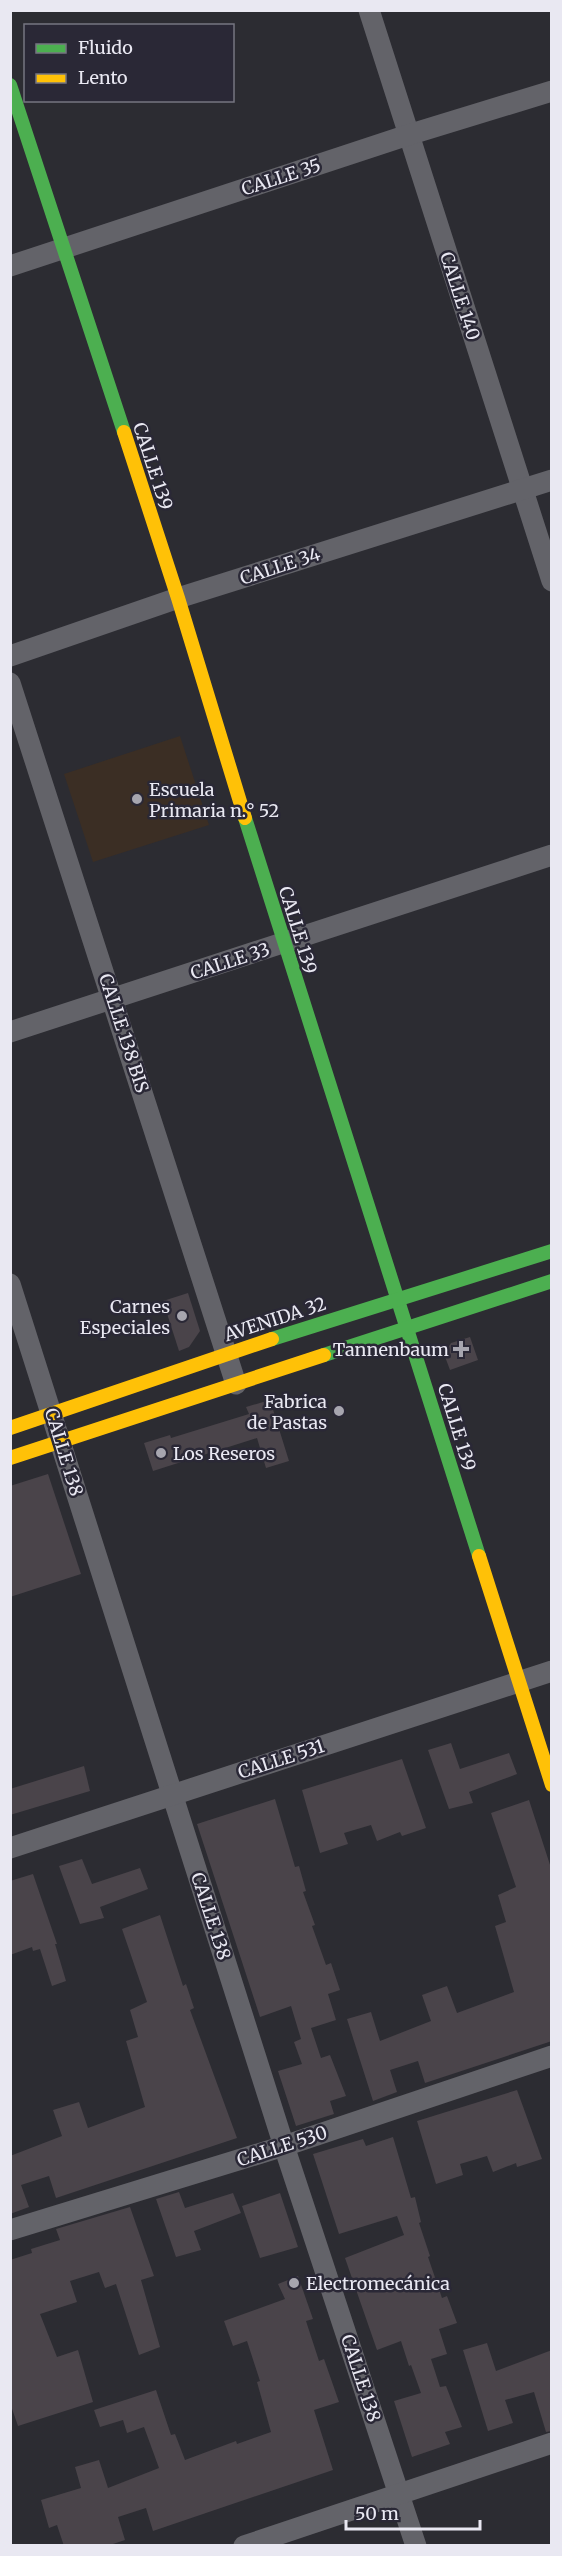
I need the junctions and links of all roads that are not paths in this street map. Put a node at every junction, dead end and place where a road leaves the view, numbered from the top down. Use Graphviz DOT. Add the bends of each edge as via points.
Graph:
graph roads {
  1 [pos="369,10"];
  2 [pos="10,85"];
  3 [pos="552,91"];
  4 [pos="408,135"];
  5 [pos="64,249"];
  6 [pos="10,266"];
  7 [pos="552,480"];
  8 [pos="522,490"];
  9 [pos="552,581"];
  10 [pos="177,598"];
  11 [pos="10,656"];
  12 [pos="10,683"];
  13 [pos="552,855"];
  14 [pos="283,943"];
  15 [pos="113,999"];
  16 [pos="10,1032"];
  17 [pos="552,1251"];
  18 [pos="552,1281"];
  19 [pos="10,1284"];
  20 [pos="397,1299"];
  21 [pos="407,1328"];
  22 [pos="225,1354"];
  23 [pos="236,1384"];
  24 [pos="53,1414"];
  25 [pos="10,1428"];
  26 [pos="61,1441"];
  27 [pos="10,1458"];
  28 [pos="552,1671"];
  29 [pos="518,1681"];
  30 [pos="552,1785"];
  31 [pos="172,1794"];
  32 [pos="10,1848"];
  33 [pos="552,2056"];
  34 [pos="284,2146"];
  35 [pos="10,2230"];
  36 [pos="552,2443"];
  37 [pos="399,2493"];
  38 [pos="244,2546"];
  39 [pos="416,2546"];
  1 -- 4 [label="street, CALLE 140"];
  2 -- 5 [label="street, CALLE 139"];
  3 -- 4 [label="street, CALLE 35"];
  4 -- 5 [label="street, CALLE 35"];
  4 -- 8 [label="street, CALLE 140"];
  5 -- 6 [label="street, CALLE 35"];
  5 -- 10 [label="street, CALLE 139"];
  7 -- 8 [label="street, CALLE 34"];
  8 -- 9 [label="street, CALLE 140"];
  8 -- 10 [label="street, CALLE 34"];
  10 -- 11 [label="street, CALLE 34"];
  10 -- 14 [label="street, CALLE 139"];
  12 -- 15 [label="street, CALLE 138 BIS"];
  13 -- 14 [label="street, CALLE 33"];
  14 -- 15 [label="street, CALLE 33"];
  14 -- 20 [label="street, CALLE 139"];
  15 -- 16 [label="street, CALLE 33"];
  15 -- 22 [label="street, CALLE 138 BIS"];
  17 -- 20 [label="street, AVENIDA 32"];
  18 -- 21 [label="street"];
  19 -- 24 [label="street, CALLE 138"];
  20 -- 21 [label="street, CALLE 139"];
  20 -- 22 [label="street, AVENIDA 32"];
  21 -- 23 [label="street"];
  21 -- 29 [label="street, CALLE 139"];
  22 -- 23 [label="street, CALLE 138 BIS"];
  22 -- 24 [label="street, AVENIDA 32"];
  23 -- 26 [label="street"];
  24 -- 25 [label="street, AVENIDA 32"];
  24 -- 26 [label="street, CALLE 138"];
  26 -- 27 [label="street"];
  26 -- 31 [label="street, CALLE 138"];
  28 -- 29 [label="street, CALLE 531"];
  29 -- 30 [label="street, CALLE 139"];
  29 -- 31 [label="street, CALLE 531"];
  31 -- 32 [label="street, CALLE 531"];
  31 -- 34 [label="street, CALLE 138"];
  33 -- 34 [label="street, CALLE 530"];
  34 -- 35 [label="street, CALLE 530"];
  34 -- 37 [label="street, CALLE 138"];
  36 -- 37 [label="street"];
  37 -- 38 [label="street"];
  37 -- 39 [label="street, CALLE 138"];
}
